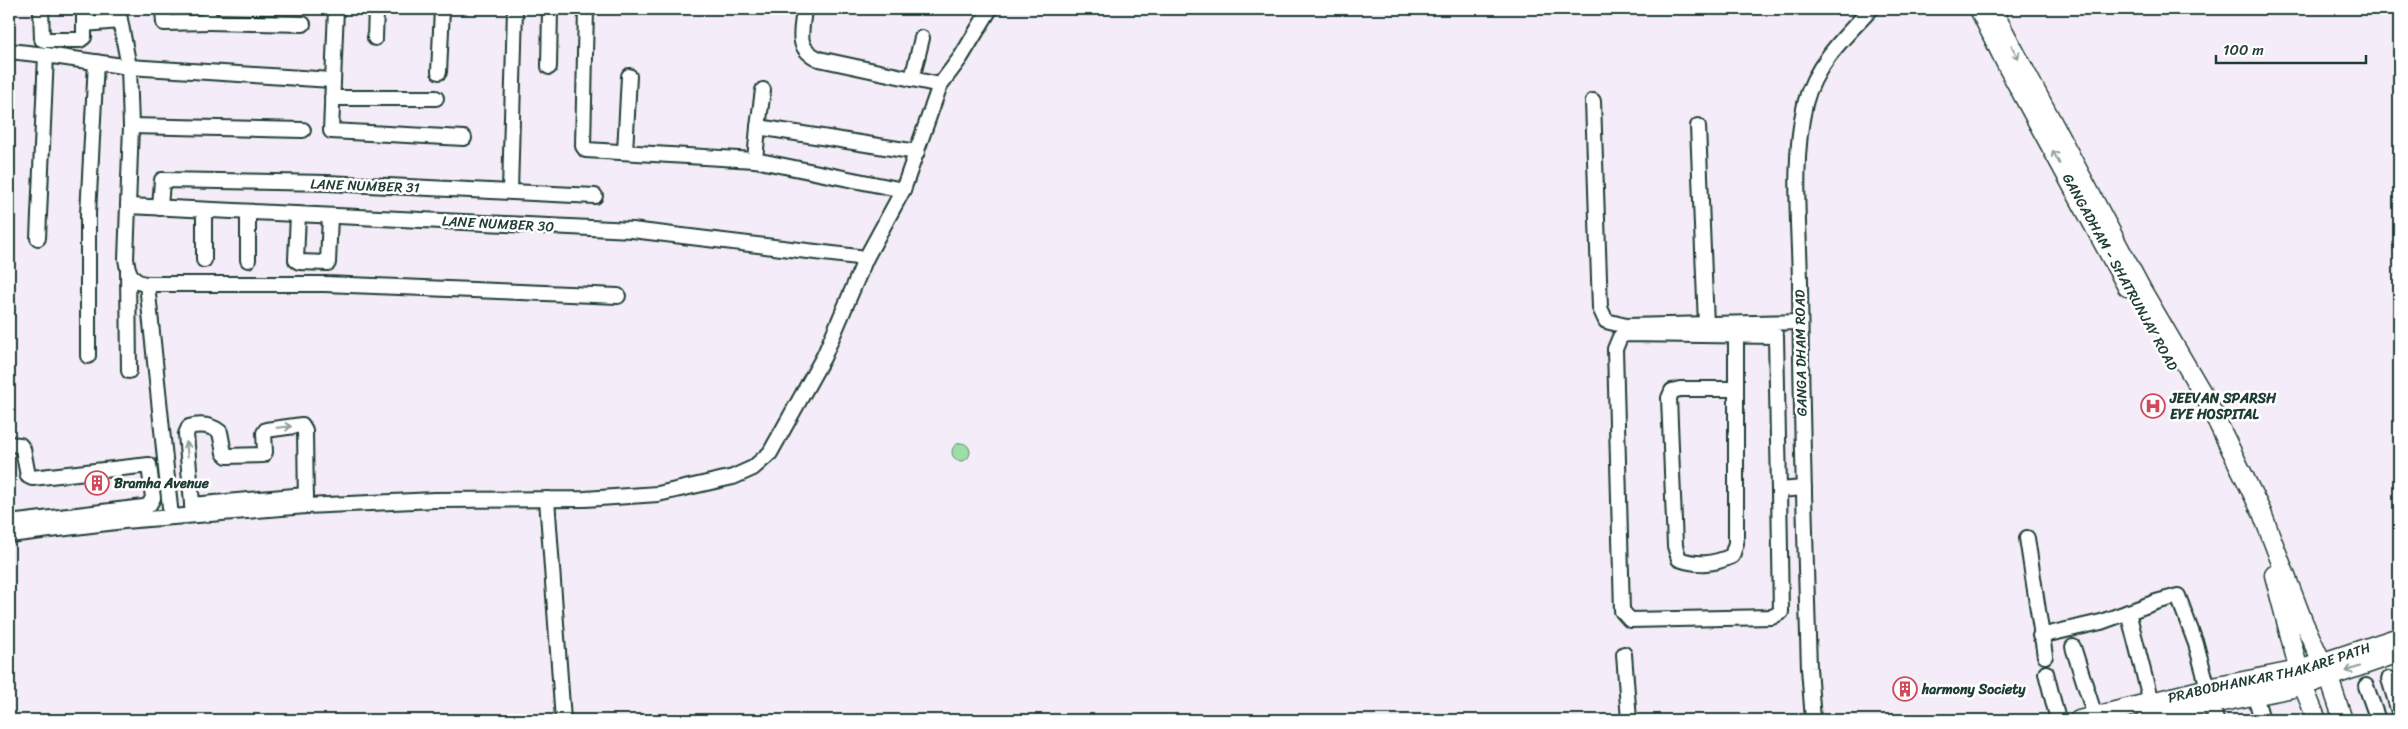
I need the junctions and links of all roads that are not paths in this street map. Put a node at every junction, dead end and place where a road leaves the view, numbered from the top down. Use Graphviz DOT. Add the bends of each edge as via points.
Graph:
graph roads {
  1 [pos="41,9"];
  2 [pos="84,9"];
  3 [pos="164,9"];
  4 [pos="336,9"];
  5 [pos="376,9"];
  6 [pos="442,9"];
  7 [pos="515,9"];
  8 [pos="550,9"];
  9 [pos="586,9"];
  10 [pos="804,9"];
  11 [pos="990,9"];
  12 [pos="1871,9"];
  13 [pos="1979,9"];
  14 [pos="1992,9"];
  15 [pos="119,15"];
  16 [pos="208,16"];
  17 [pos="84,24"];
  18 [pos="303,24"];
  19 [pos="375,38"];
  20 [pos="922,38"];
  21 [pos="9,51"];
  22 [pos="46,55"];
  23 [pos="96,62"];
  24 [pos="129,67"];
  25 [pos="549,67"];
  26 [pos="439,72"];
  27 [pos="628,76"];
  28 [pos="912,79"];
  29 [pos="332,80"];
  30 [pos="940,85"];
  31 [pos="763,90"];
  32 [pos="332,98"];
  33 [pos="436,98"];
  34 [pos="1593,101"];
  35 [pos="131,126"];
  36 [pos="1698,126"];
  37 [pos="758,127"];
  38 [pos="304,130"];
  39 [pos="464,138"];
  40 [pos="625,152"];
  41 [pos="917,152"];
  42 [pos="755,160"];
  43 [pos="903,190"];
  44 [pos="510,192"];
  45 [pos="595,196"];
  46 [pos="128,206"];
  47 [pos="160,208"];
  48 [pos="204,210"];
  49 [pos="248,212"];
  50 [pos="298,214"];
  51 [pos="330,216"];
  52 [pos="38,238"];
  53 [pos="866,258"];
  54 [pos="204,260"];
  55 [pos="248,260"];
  56 [pos="327,267"];
  57 [pos="128,270"];
  58 [pos="147,284"];
  59 [pos="326,284"];
  60 [pos="618,296"];
  61 [pos="1800,322"];
  62 [pos="1706,325"];
  63 [pos="1736,336"];
  64 [pos="88,356"];
  65 [pos="129,371"];
  66 [pos="1736,388"];
  67 [pos="9,444"];
  68 [pos="1804,488"];
  69 [pos="1779,490"];
  70 [pos="547,499"];
  71 [pos="306,501"];
  72 [pos="193,510"];
  73 [pos="170,517"];
  74 [pos="9,523"];
  75 [pos="9,535"];
  76 [pos="2027,538"];
  77 [pos="2128,612"];
  78 [pos="2295,621"];
  79 [pos="2040,636"];
  80 [pos="2399,637"];
  81 [pos="2073,646"];
  82 [pos="2399,653"];
  83 [pos="1624,654"];
  84 [pos="2045,656"];
  85 [pos="2326,670"];
  86 [pos="2046,673"];
  87 [pos="2301,678"];
  88 [pos="2388,678"];
  89 [pos="2366,686"];
  90 [pos="2255,695"];
  91 [pos="2151,702"];
  92 [pos="2212,704"];
  93 [pos="2399,712"];
  94 [pos="2087,718"];
  95 [pos="563,720"];
  96 [pos="1629,720"];
  97 [pos="1812,720"];
  98 [pos="2058,720"];
  99 [pos="2147,720"];
  100 [pos="2262,720"];
  101 [pos="2317,720"];
  102 [pos="2343,720"];
  103 [pos="2378,720"];
  1 -- 17 [label="street" via="42,39 80,40 84,37"];
  2 -- 17 [label="street"];
  3 -- 16 [label="street" via="164,23"];
  4 -- 29 [label="street"];
  5 -- 19 [label="street"];
  6 -- 26 [label="street"];
  7 -- 44 [label="street"];
  8 -- 25 [label="street"];
  9 -- 40 [label="street" via="583,146 586,150"];
  10 -- 28 [label="street" via="801,42 808,54"];
  11 -- 30 [label="street"];
  12 -- 61 [label="street, GANGA DHAM ROAD" via="1835,46 1816,77 1806,103 1799,164"];
  78 -- 13 [label="main road, GANGADHAM - SHATRUNJAY ROAD, one-way" via="2246,503 2214,438 2096,231"];
  14 -- 78 [label="main road, GANGADHAM - SHATRUNJAY ROAD, one-way" via="2142,290 2207,401 2262,513"];
  15 -- 17 [label="street"];
  15 -- 24 [label="street"];
  16 -- 18 [label="street"];
  20 -- 28 [label="street"];
  21 -- 22 [label="street"];
  22 -- 23 [label="street"];
  22 -- 52 [label="street"];
  23 -- 24 [label="street"];
  23 -- 64 [label="street" via="88,214"];
  24 -- 29 [label="street"];
  24 -- 35 [label="street"];
  27 -- 40 [label="street"];
  28 -- 30 [label="street"];
  29 -- 32 [label="street"];
  30 -- 41 [label="street"];
  31 -- 37 [label="street"];
  32 -- 33 [label="street"];
  32 -- 39 [label="street" via="331,131"];
  34 -- 62 [label="street" via="1600,308 1606,321 1626,326"];
  35 -- 38 [label="street"];
  35 -- 46 [label="street"];
  36 -- 62 [label="street"];
  37 -- 41 [label="street"];
  37 -- 42 [label="street"];
  40 -- 42 [label="street"];
  41 -- 43 [label="street"];
  42 -- 43 [label="street"];
  43 -- 53 [label="street"];
  44 -- 45 [label="street, LANE NUMBER 31"];
  44 -- 47 [label="street, LANE NUMBER 31" via="328,183 162,180"];
  46 -- 47 [label="street, LANE NUMBER 30"];
  46 -- 57 [label="street"];
  47 -- 48 [label="street, LANE NUMBER 30"];
  48 -- 49 [label="street, LANE NUMBER 30"];
  48 -- 54 [label="street"];
  49 -- 50 [label="street, LANE NUMBER 30"];
  49 -- 55 [label="street"];
  50 -- 51 [label="street, LANE NUMBER 30"];
  50 -- 51 [label="street" via="296,260 299,262 328,263"];
  51 -- 53 [label="street, LANE NUMBER 30" via="632,230"];
  53 -- 70 [label="street" via="802,399 770,453 753,468 732,477 658,494"];
  56 -- 59 [label="street"];
  57 -- 58 [label="street" via="132,279"];
  57 -- 65 [label="street"];
  58 -- 59 [label="street"];
  58 -- 73 [label="street"];
  59 -- 60 [label="street"];
  61 -- 62 [label="street"];
  61 -- 68 [label="street, GANGA DHAM ROAD"];
  63 -- 66 [label="street"];
  63 -- 69 [label="street" via="1776,336"];
  63 -- 69 [label="street" via="1626,334 1620,337 1614,349 1622,611 1630,620 1637,621 1772,617 1781,612"];
  66 -- 66 [label="street" via="1736,543 1732,556 1717,563 1692,564 1679,559 1675,546 1669,398 1672,392 1680,389"];
  67 -- 74 [label="street" via="20,445 24,449 28,476 32,478 148,465 153,498 144,507"];
  68 -- 69 [label="street"];
  68 -- 97 [label="street, GANGA DHAM ROAD"];
  70 -- 71 [label="street"];
  70 -- 95 [label="street"];
  71 -- 72 [label="street"];
  72 -- 71 [label="street, one-way" via="186,434 190,427 206,425 220,432 227,456 264,454 266,430 302,425 305,430"];
  72 -- 73 [label="street"];
  73 -- 75 [label="street"];
  76 -- 79 [label="street"];
  77 -- 79 [label="street" via="2101,622"];
  77 -- 91 [label="street"];
  77 -- 92 [label="street" via="2178,596 2196,644"];
  78 -- 85 [label="main road"];
  78 -- 87 [label="main road"];
  79 -- 84 [label="street"];
  80 -- 85 [label="main road, PRABODHANKAR THAKARE PATH"];
  81 -- 94 [label="street"];
  82 -- 85 [label="main road, PRABODHANKAR THAKARE PATH, one-way"];
  83 -- 96 [label="street"];
  85 -- 87 [label="main road, PRABODHANKAR THAKARE PATH"];
  85 -- 102 [label="main road"];
  86 -- 98 [label="street"];
  87 -- 90 [label="main road, PRABODHANKAR THAKARE PATH"];
  87 -- 92 [label="main road, PRABODHANKAR THAKARE PATH"];
  87 -- 101 [label="main road"];
  88 -- 93 [label="street"];
  89 -- 103 [label="street"];
  90 -- 92 [label="main road, PRABODHANKAR THAKARE PATH"];
  90 -- 100 [label="street"];
  91 -- 92 [label="main road, PRABODHANKAR THAKARE PATH"];
  91 -- 94 [label="main road, PRABODHANKAR THAKARE PATH"];
  92 -- 99 [label="main road, PRABODHANKAR THAKARE PATH"];
}
